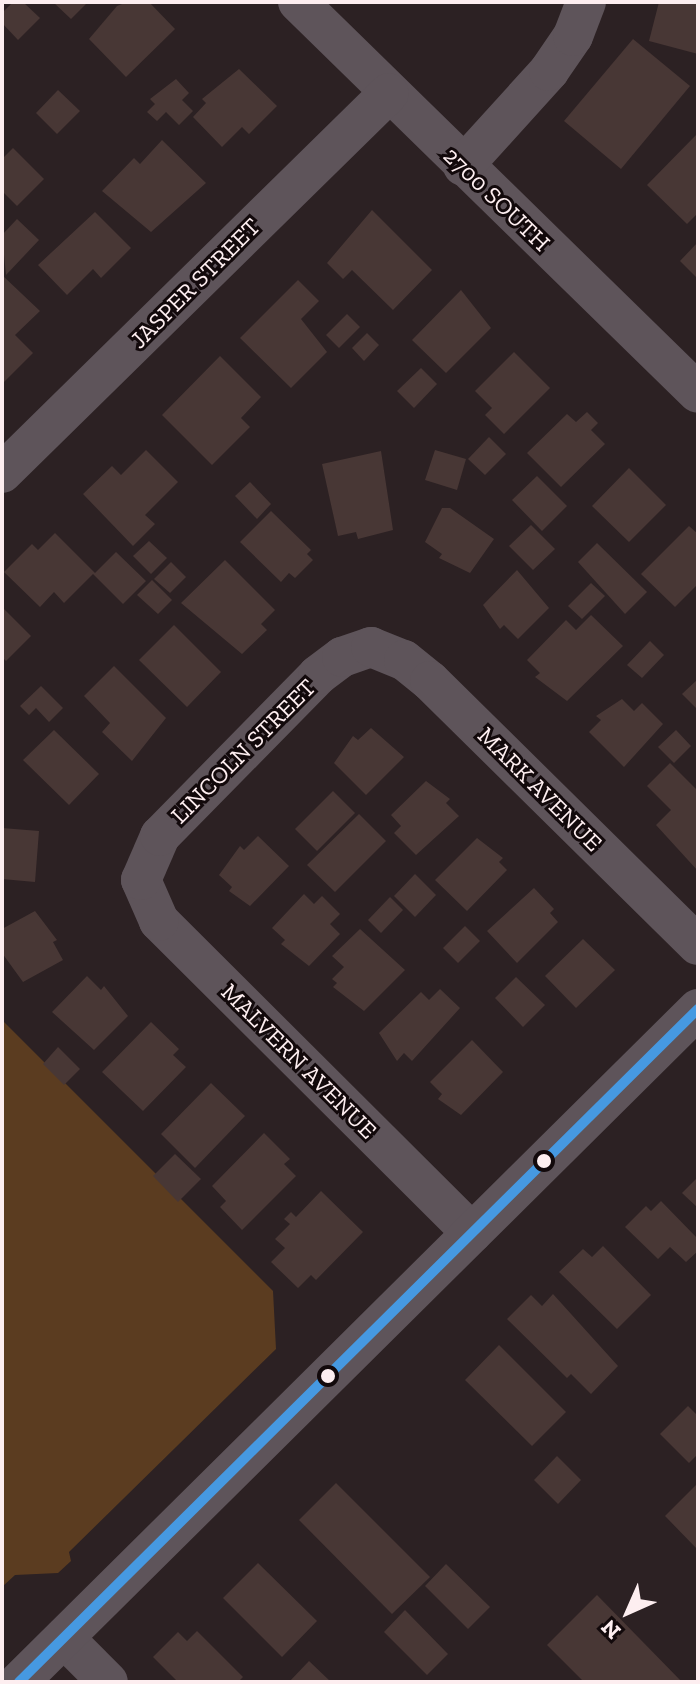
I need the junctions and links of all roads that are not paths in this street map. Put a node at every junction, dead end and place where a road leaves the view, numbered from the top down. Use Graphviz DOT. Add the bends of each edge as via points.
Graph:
graph roads {
  1 [pos="298,2"];
  2 [pos="586,2"];
  3 [pos="389,93"];
  4 [pos="463,166"];
  5 [pos="698,393"];
  6 [pos="2,473"];
  7 [pos="371,647"];
  8 [pos="141,880"];
  9 [pos="698,945"];
  10 [pos="698,1009"];
  11 [pos="472,1233"];
  12 [pos="64,1638"];
  13 [pos="19,1682"];
  14 [pos="108,1682"];
  1 -- 3 [label="street, 2700 SOUTH"];
  2 -- 4 [label="street" via="573,36 549,71"];
  3 -- 4 [label="street, 2700 SOUTH"];
  3 -- 6 [label="street, JASPER STREET"];
  4 -- 5 [label="street, 2700 SOUTH"];
  7 -- 8 [label="street, LINCOLN STREET" via="342,657 318,675 170,823 150,850"];
  7 -- 9 [label="street, MARK AVENUE" via="404,660 430,681"];
  8 -- 11 [label="street, MALVERN AVENUE" via="151,908 169,932"];
  10 -- 11 [label="street"];
  11 -- 12 [label="street"];
  12 -- 13 [label="street"];
  12 -- 14 [label="street"];
}
